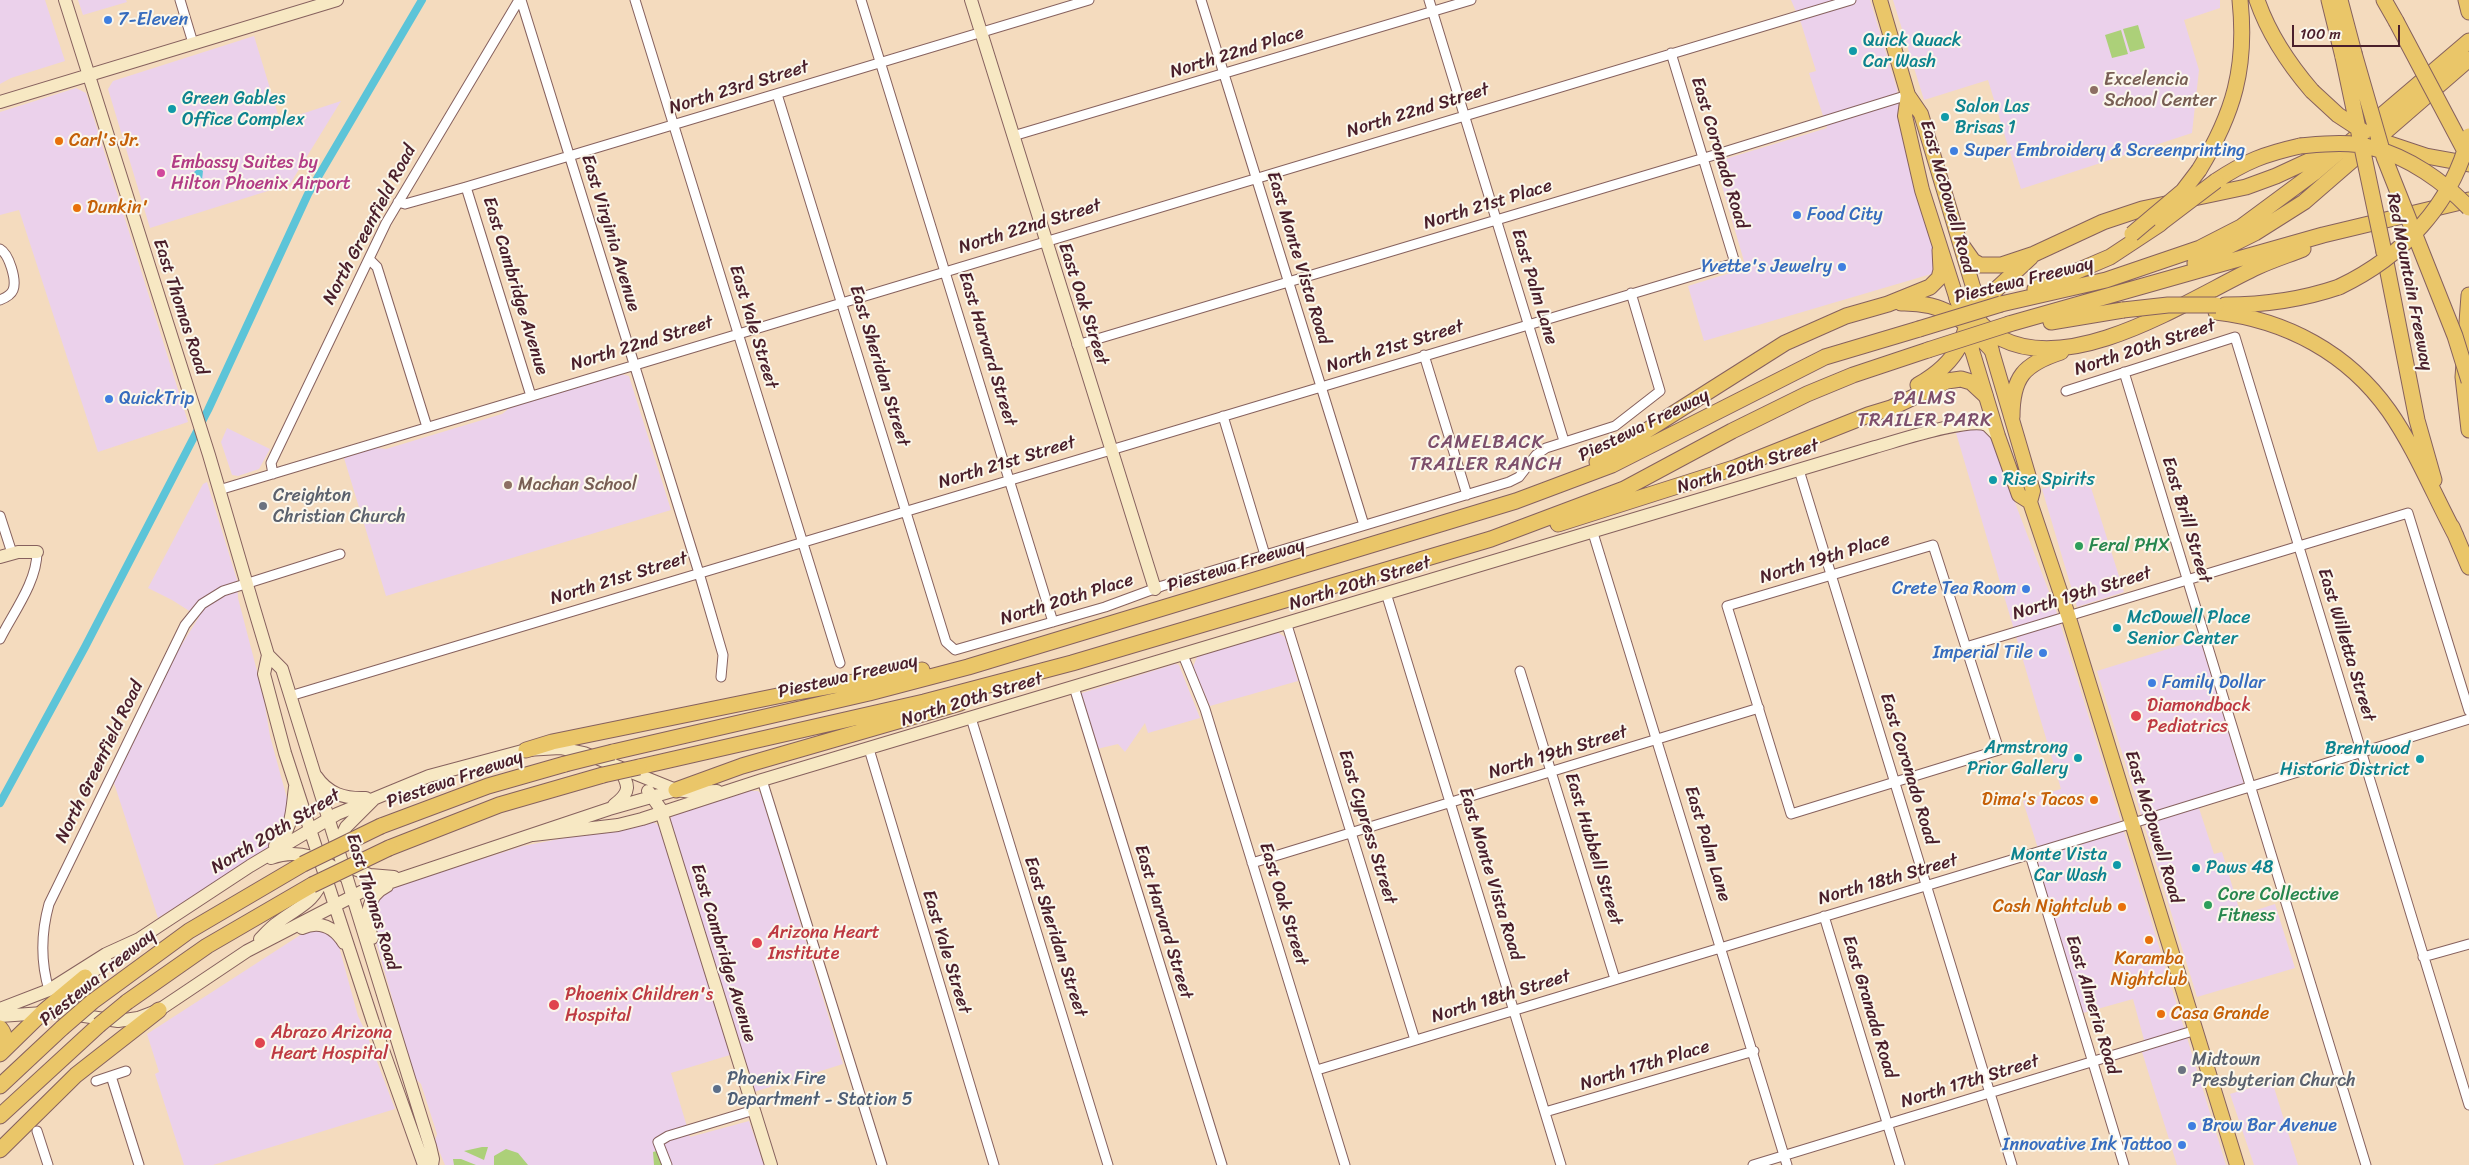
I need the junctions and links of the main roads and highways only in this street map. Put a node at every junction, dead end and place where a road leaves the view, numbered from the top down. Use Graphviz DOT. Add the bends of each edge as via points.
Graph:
graph roads {
  1 [pos="65,0"];
  2 [pos="337,0"];
  3 [pos="971,0"];
  4 [pos="1880,0"];
  5 [pos="2240,0"];
  6 [pos="2257,0"];
  7 [pos="2329,0"];
  8 [pos="2340,0"];
  9 [pos="2347,0"];
  10 [pos="2386,0"];
  11 [pos="2466,0"];
  12 [pos="2469,12"];
  13 [pos="2469,41"];
  14 [pos="2469,50"];
  15 [pos="2352,54"];
  16 [pos="2469,59"];
  17 [pos="89,75"];
  18 [pos="1908,95"];
  19 [pos="0,102"];
  20 [pos="2394,106"];
  21 [pos="2360,134"];
  22 [pos="2469,136"];
  23 [pos="2467,162"];
  24 [pos="2469,200"];
  25 [pos="2469,208"];
  26 [pos="2365,224"];
  27 [pos="1961,244"];
  28 [pos="1940,250"];
  29 [pos="2034,254"];
  30 [pos="2062,278"];
  31 [pos="1974,290"];
  32 [pos="2469,295"];
  33 [pos="1957,299"];
  34 [pos="1888,304"];
  35 [pos="2001,304"];
  36 [pos="2099,306"];
  37 [pos="2123,311"];
  38 [pos="1973,322"];
  39 [pos="2086,343"];
  40 [pos="1971,348"];
  41 [pos="1991,349"];
  42 [pos="2469,358"];
  43 [pos="2469,381"];
  44 [pos="1985,395"];
  45 [pos="1868,415"];
  46 [pos="2012,417"];
  47 [pos="2469,430"];
  48 [pos="1998,436"];
  49 [pos="1553,489"];
  50 [pos="2030,502"];
  51 [pos="2456,536"];
  52 [pos="1491,539"];
  53 [pos="37,552"];
  54 [pos="6,555"];
  55 [pos="2469,567"];
  56 [pos="1155,589"];
  57 [pos="1064,637"];
  58 [pos="268,655"];
  59 [pos="1072,662"];
  60 [pos="526,750"];
  61 [pos="312,766"];
  62 [pos="619,768"];
  63 [pos="296,784"];
  64 [pos="676,790"];
  65 [pos="730,791"];
  66 [pos="652,796"];
  67 [pos="376,797"];
  68 [pos="609,809"];
  69 [pos="661,814"];
  70 [pos="327,819"];
  71 [pos="310,829"];
  72 [pos="533,835"];
  73 [pos="330,860"];
  74 [pos="250,866"];
  75 [pos="411,875"];
  76 [pos="351,897"];
  77 [pos="335,905"];
  78 [pos="139,939"];
  79 [pos="247,951"];
  80 [pos="351,954"];
  81 [pos="85,977"];
  82 [pos="0,1009"];
  83 [pos="159,1010"];
  84 [pos="43,1012"];
  85 [pos="388,1013"];
  86 [pos="75,1014"];
  87 [pos="0,1016"];
  88 [pos="0,1028"];
  89 [pos="0,1054"];
  90 [pos="0,1086"];
  91 [pos="0,1116"];
  92 [pos="0,1150"];
  93 [pos="424,1165"];
  94 [pos="432,1165"];
  95 [pos="770,1165"];
  96 [pos="2236,1165"];
  1 -- 17 [label="main road, East Thomas Road"];
  2 -- 17 [label="main road"];
  3 -- 56 [label="main road, East Oak Street"];
  4 -- 18 [label="main road, East McDowell Road"];
  5 -- 30 [label="highway, bridge" via="2242,48 2237,83 2228,117 2199,170 2183,191 2132,234"];
  6 -- 23 [label="highway, bridge" via="2281,51 2312,91 2338,114 2367,134 2390,144 2426,156"];
  7 -- 15 [label="highway, Red Mountain Freeway"];
  8 -- 15 [label="highway"];
  9 -- 15 [label="highway"];
  10 -- 23 [label="highway, bridge"];
  11 -- 12 [label="highway"];
  13 -- 20 [label="highway, Piestewa Freeway"];
  14 -- 20 [label="highway"];
  15 -- 42 [label="highway, bridge"];
  15 -- 43 [label="highway, bridge" via="2384,157 2455,336"];
  15 -- 51 [label="highway, Red Mountain Freeway, bridge" via="2384,252 2417,420 2438,491"];
  16 -- 36 [label="highway" via="2304,202 2208,258"];
  17 -- 19 [label="main road"];
  17 -- 58 [label="main road, East Thomas Road" via="204,439"];
  18 -- 27 [label="main road, East McDowell Road" via="1921,114"];
  18 -- 28 [label="main road, East McDowell Road" via="1905,116"];
  20 -- 21 [label="highway, Piestewa Freeway"];
  21 -- 29 [label="highway" via="2316,159 2276,176 2246,187 2142,209 2103,222"];
  21 -- 35 [label="highway, Piestewa Freeway" via="2268,208 2241,227 2200,248 2106,280"];
  22 -- 37 [label="highway, bridge" via="2457,173 2430,216 2393,254 2363,275 2316,295 2274,303 2168,305"];
  24 -- 26 [label="highway, Piestewa Freeway, bridge"];
  25 -- 30 [label="highway, bridge" via="2430,175 2373,148 2323,144 2300,146 2272,152 2242,164 2110,257"];
  26 -- 36 [label="highway, Piestewa Freeway"];
  26 -- 39 [label="highway" via="2258,267 2141,326"];
  27 -- 29 [label="highway" via="1973,261 1989,267"];
  27 -- 31 [label="main road, East McDowell Road"];
  28 -- 33 [label="main road, East McDowell Road"];
  28 -- 34 [label="highway" via="1941,270 1934,283 1923,292"];
  29 -- 38 [label="highway" via="1988,296"];
  30 -- 35 [label="highway"];
  31 -- 38 [label="highway"];
  32 -- 47 [label="highway" via="2463,377"];
  33 -- 38 [label="highway"];
  34 -- 38 [label="highway" via="1930,305"];
  34 -- 49 [label="highway" via="1846,316 1785,343"];
  35 -- 49 [label="highway, Piestewa Freeway, bridge" via="1812,363 1612,465"];
  36 -- 37 [label="highway"];
  36 -- 52 [label="highway, Piestewa Freeway, bridge" via="2048,323 2009,324 1854,375 1732,431 1624,489"];
  37 -- 51 [label="highway, bridge" via="2216,312 2262,320 2303,336 2335,357 2369,386 2389,410"];
  38 -- 39 [label="highway" via="2026,347 2057,348"];
  38 -- 40 [label="highway"];
  38 -- 41 [label="highway"];
  38 -- 45 [label="highway" via="1941,370"];
  39 -- 46 [label="highway" via="2049,356 2025,370 2013,392"];
  40 -- 44 [label="main road, East McDowell Road"];
  41 -- 46 [label="main road, East McDowell Road"];
  44 -- 45 [label="highway" via="1972,382 1955,380"];
  44 -- 48 [label="main road, East McDowell Road"];
  45 -- 52 [label="highway" via="1737,467 1630,503 1571,521"];
  46 -- 50 [label="main road, East McDowell Road" via="2033,490"];
  48 -- 50 [label="main road, East McDowell Road" via="2019,495"];
  48 -- 65 [label="main road, North 20th Street" via="1984,423 1954,426"];
  49 -- 57 [label="highway, Piestewa Freeway"];
  50 -- 96 [label="main road, East McDowell Road"];
  51 -- 55 [label="highway, Red Mountain Freeway"];
  52 -- 59 [label="highway, Piestewa Freeway"];
  53 -- 54 [label="main road"];
  57 -- 60 [label="highway" via="916,671 723,707"];
  57 -- 90 [label="highway, Piestewa Freeway, bridge" via="869,693 565,764 488,786 382,826 292,870 189,931 92,1002"];
  58 -- 61 [label="main road, East Thomas Road" via="282,668"];
  58 -- 63 [label="main road, East Thomas Road" via="264,674"];
  59 -- 64 [label="highway" via="1025,683 742,766"];
  59 -- 91 [label="highway, Piestewa Freeway, bridge" via="924,702 603,775 499,805 389,848 302,890 207,946 127,1002"];
  60 -- 62 [label="main road, North 20th Street" via="566,748"];
  60 -- 67 [label="main road, North 20th Street" via="455,768"];
  61 -- 67 [label="main road" via="320,781 337,795"];
  61 -- 70 [label="main road, East Thomas Road"];
  62 -- 64 [label="main road, North 20th Street"];
  62 -- 66 [label="main road, East Cambridge Avenue" via="643,784"];
  62 -- 68 [label="main road" via="626,781 627,792"];
  63 -- 71 [label="main road, East Thomas Road"];
  63 -- 74 [label="main road" via="287,831 278,843"];
  64 -- 65 [label="main road, North 20th Street"];
  64 -- 66 [label="main road, North 20th Street"];
  64 -- 69 [label="main road"];
  65 -- 69 [label="main road, North 20th Street"];
  66 -- 68 [label="main road, North 20th Street"];
  66 -- 69 [label="main road, East Cambridge Avenue"];
  67 -- 70 [label="main road, North 20th Street"];
  67 -- 73 [label="main road" via="346,827"];
  68 -- 72 [label="main road, North 20th Street"];
  69 -- 72 [label="main road, North 20th Street" via="618,825"];
  69 -- 95 [label="main road, East Cambridge Avenue"];
  70 -- 71 [label="main road, North 20th Street"];
  70 -- 73 [label="main road, East Thomas Road"];
  71 -- 73 [label="main road, East Thomas Road" via="315,842"];
  71 -- 74 [label="main road, North 20th Street"];
  72 -- 75 [label="main road, North 20th Street"];
  73 -- 74 [label="main road" via="285,854"];
  73 -- 75 [label="main road" via="361,873 382,877"];
  73 -- 76 [label="main road, East Thomas Road" via="344,876"];
  73 -- 77 [label="main road, East Thomas Road"];
  73 -- 79 [label="main road" via="319,889 310,900 278,922"];
  74 -- 78 [label="main road, North 20th Street"];
  75 -- 76 [label="main road, North 20th Street"];
  75 -- 85 [label="main road" via="377,893 368,911 370,929 388,989"];
  76 -- 77 [label="main road, North 20th Street"];
  76 -- 85 [label="main road, East Thomas Road"];
  77 -- 79 [label="main road, North 20th Street"];
  77 -- 80 [label="main road, East Thomas Road"];
  78 -- 81 [label="main road"];
  78 -- 82 [label="main road, North 20th Street" via="106,954 49,990"];
  79 -- 80 [label="main road" via="316,924 334,931"];
  79 -- 83 [label="main road, North 20th Street"];
  80 -- 93 [label="main road, East Thomas Road"];
  81 -- 84 [label="highway"];
  81 -- 86 [label="main road" via="83,986 72,997"];
  83 -- 86 [label="main road, North 20th Street" via="118,1021"];
  83 -- 92 [label="highway" via="76,1075"];
  84 -- 86 [label="main road, North 20th Street"];
  84 -- 87 [label="main road, North 20th Street"];
  84 -- 89 [label="highway"];
  85 -- 94 [label="main road, East Thomas Road" via="430,1146"];
  88 -- 89 [label="highway" via="5,1037"];
}
